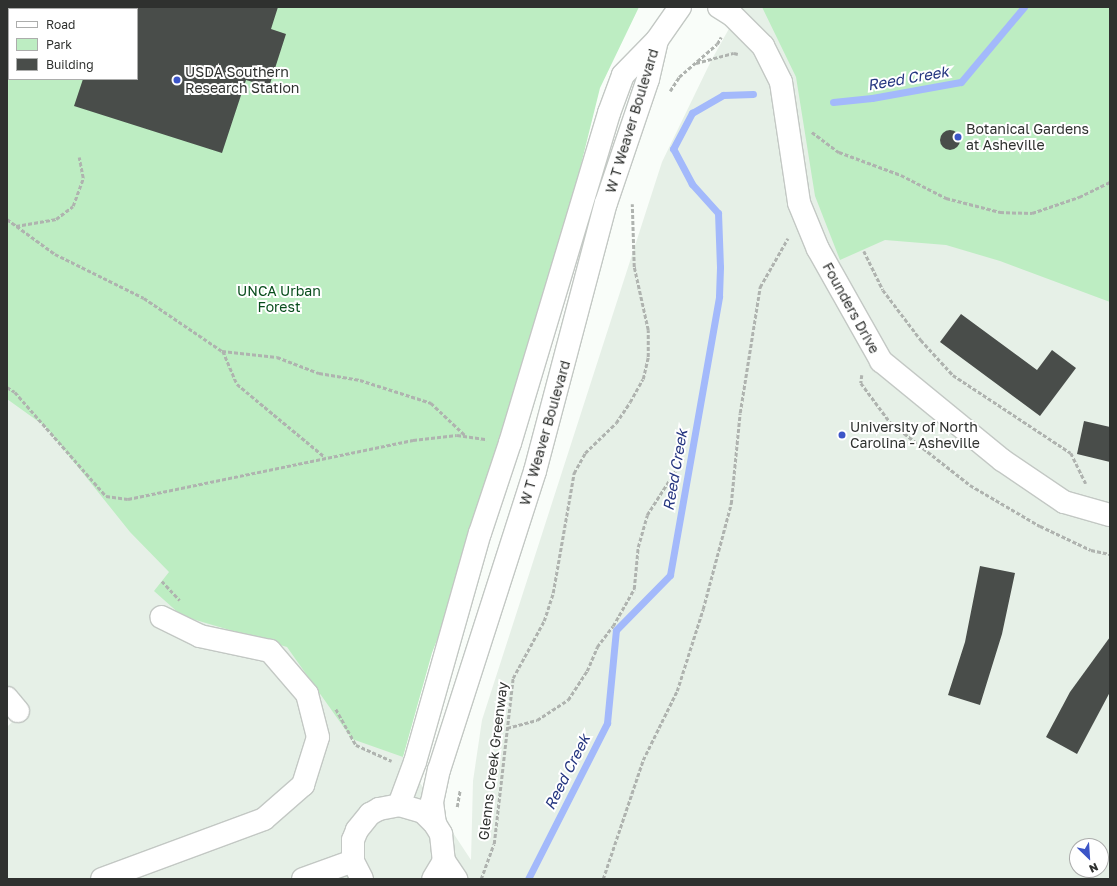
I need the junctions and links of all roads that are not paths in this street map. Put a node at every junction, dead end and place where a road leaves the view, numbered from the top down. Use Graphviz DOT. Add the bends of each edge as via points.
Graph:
graph roads {
  1 [pos="680,7"];
  2 [pos="726,11"];
  3 [pos="657,40"];
  4 [pos="1110,515"];
  5 [pos="161,617"];
  6 [pos="399,805"];
  7 [pos="436,824"];
  8 [pos="358,870"];
  9 [pos="438,870"];
  10 [pos="102,879"];
  11 [pos="303,879"];
  12 [pos="456,879"];
  1 -- 3 [label="main road, W T Weaver Boulevard"];
  2 -- 4 [label="main road, Founders Drive" via="763,46 781,82 799,203 818,249 881,361 1008,464 1064,502"];
  3 -- 6 [label="main road, W T Weaver Boulevard" via="623,75 609,113"];
  3 -- 7 [label="main road, W T Weaver Boulevard" via="648,79 606,203 536,471 439,770 432,802"];
  5 -- 10 [label="main road" via="200,636 270,651 307,694 318,737 302,785 264,819"];
  6 -- 7 [label="main road" via="423,812"];
  6 -- 8 [label="main road" via="379,809 363,822 354,840"];
  7 -- 9 [label="main road, W T Weaver Boulevard" via="443,845"];
  8 -- 11 [label="main road"];
  9 -- 12 [label="main road"];
}
